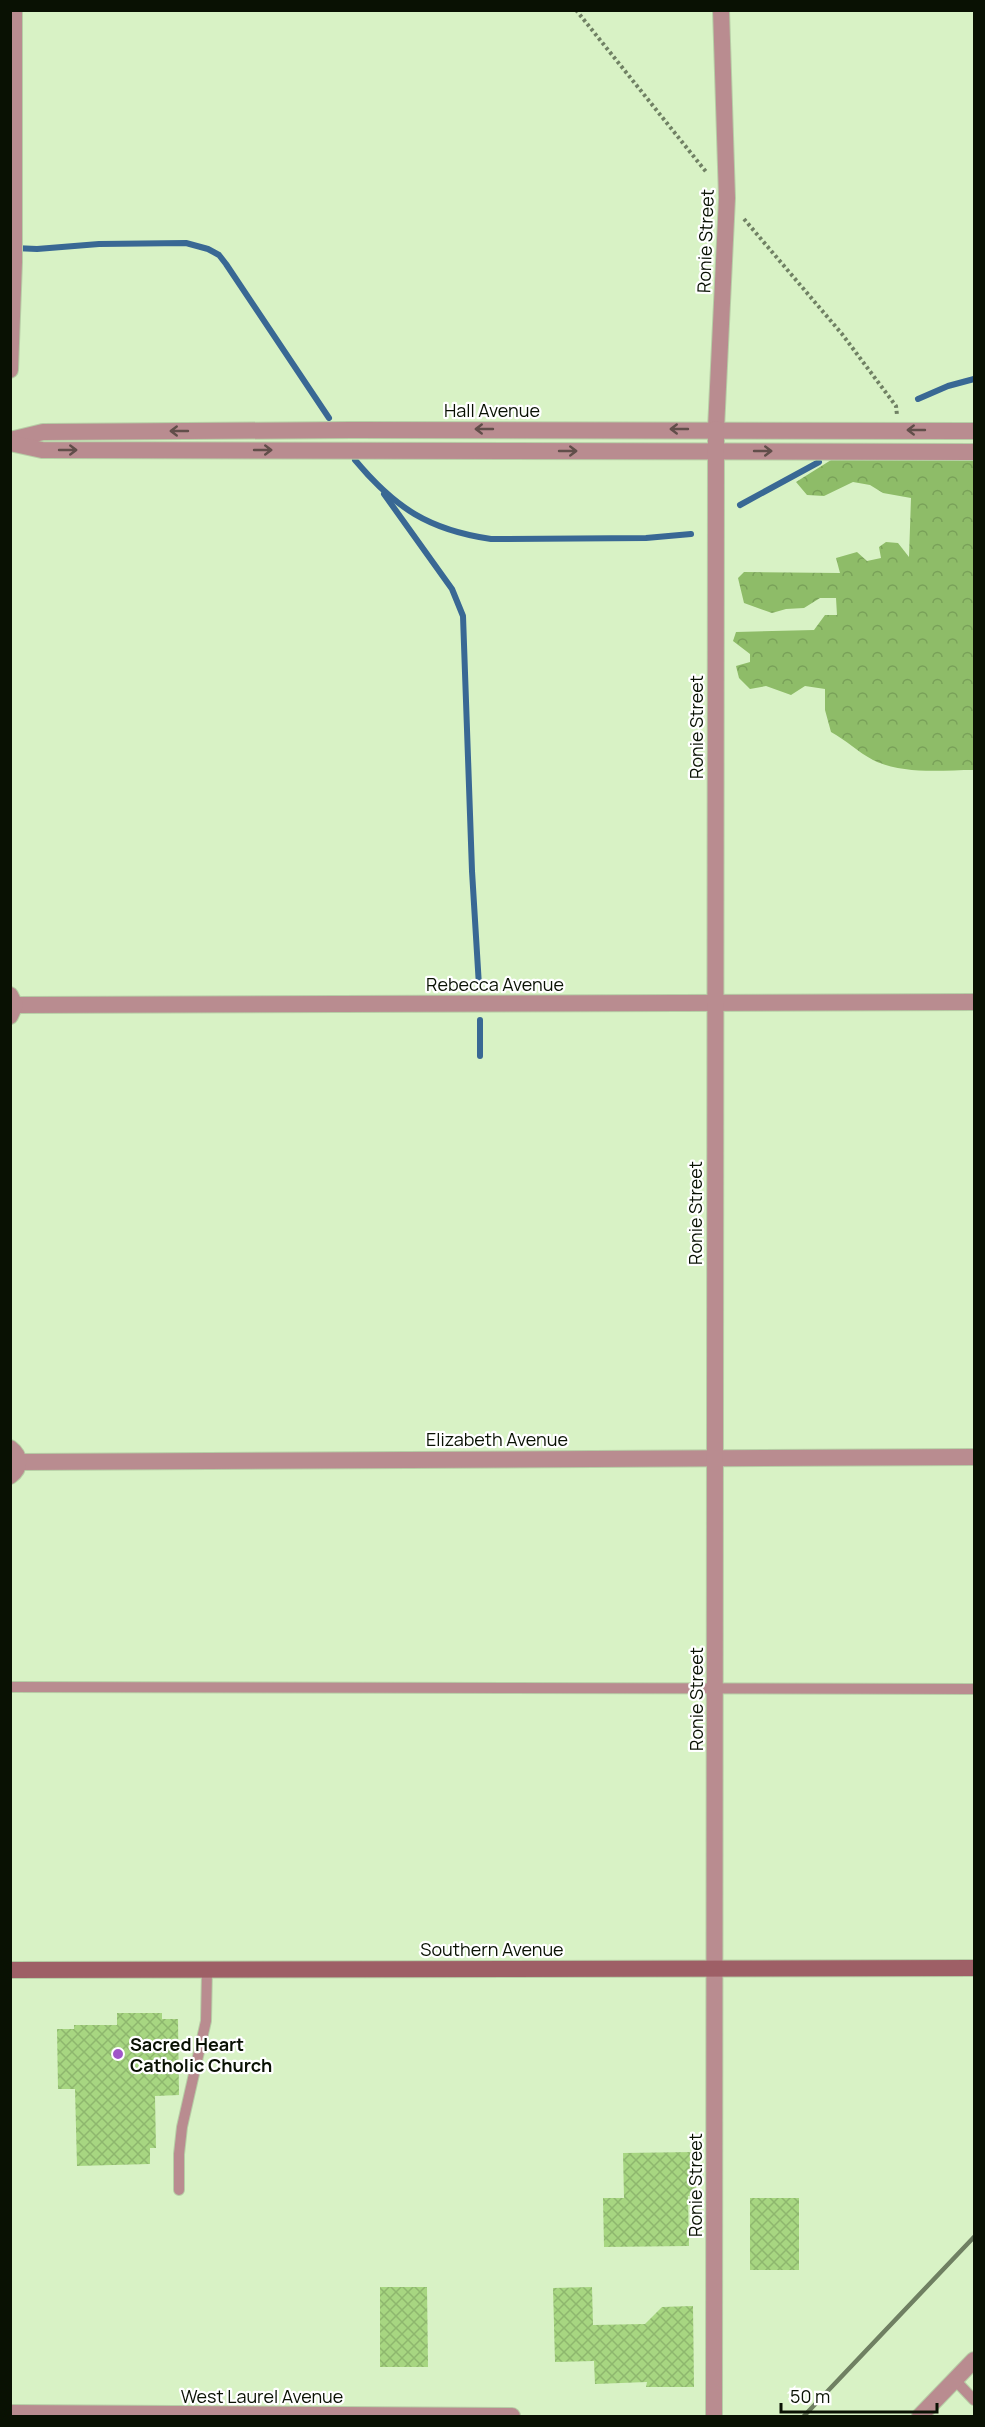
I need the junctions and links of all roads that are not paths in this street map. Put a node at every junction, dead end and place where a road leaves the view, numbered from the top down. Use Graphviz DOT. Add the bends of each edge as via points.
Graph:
graph roads {
  1 [pos="14,10"];
  2 [pos="721,10"];
  3 [pos="10,370"];
  4 [pos="716,429"];
  5 [pos="975,431"];
  6 [pos="10,442"];
  7 [pos="715,451"];
  8 [pos="975,452"];
  9 [pos="975,1002"];
  10 [pos="716,1003"];
  11 [pos="12,1005"];
  12 [pos="15,1455"];
  13 [pos="975,1456"];
  14 [pos="714,1457"];
  15 [pos="10,1476"];
  16 [pos="10,1687"];
  17 [pos="716,1688"];
  18 [pos="975,1689"];
  19 [pos="715,1968"];
  20 [pos="975,1968"];
  21 [pos="10,1970"];
  22 [pos="207,1970"];
  23 [pos="179,2190"];
  24 [pos="975,2360"];
  25 [pos="955,2380"];
  26 [pos="975,2400"];
  27 [pos="10,2413"];
  28 [pos="512,2416"];
  29 [pos="714,2416"];
  30 [pos="920,2416"];
  1 -- 3 [label="street"];
  2 -- 4 [label="street, Ronie Street" via="727,198"];
  5 -- 4 [label="street, Hall Avenue, one-way"];
  4 -- 6 [label="street, Hall Avenue, one-way" via="43,432"];
  4 -- 7 [label="street, Ronie Street"];
  6 -- 7 [label="street, Hall Avenue, one-way" via="42,450"];
  7 -- 8 [label="street, Hall Avenue, one-way"];
  7 -- 10 [label="street, Ronie Street"];
  9 -- 10 [label="street, Rebecca Avenue"];
  10 -- 11 [label="street, Rebecca Avenue"];
  10 -- 14 [label="street, Ronie Street"];
  12 -- 14 [label="street, Elizabeth Avenue"];
  12 -- 15 [label="street" via="16,1471"];
  13 -- 14 [label="street, Elizabeth Avenue"];
  14 -- 17 [label="street, Ronie Street"];
  16 -- 17 [label="lane"];
  17 -- 18 [label="lane"];
  17 -- 19 [label="street, Ronie Street"];
  19 -- 20 [label="main road, Southern Avenue"];
  19 -- 22 [label="main road, Southern Avenue"];
  19 -- 29 [label="street, Ronie Street"];
  21 -- 22 [label="main road, Southern Avenue"];
  22 -- 23 [label="lane" via="206,2021 182,2127"];
  24 -- 25 [label="street"];
  25 -- 26 [label="lane"];
  25 -- 30 [label="street"];
  27 -- 28 [label="street, West Laurel Avenue"];
}
